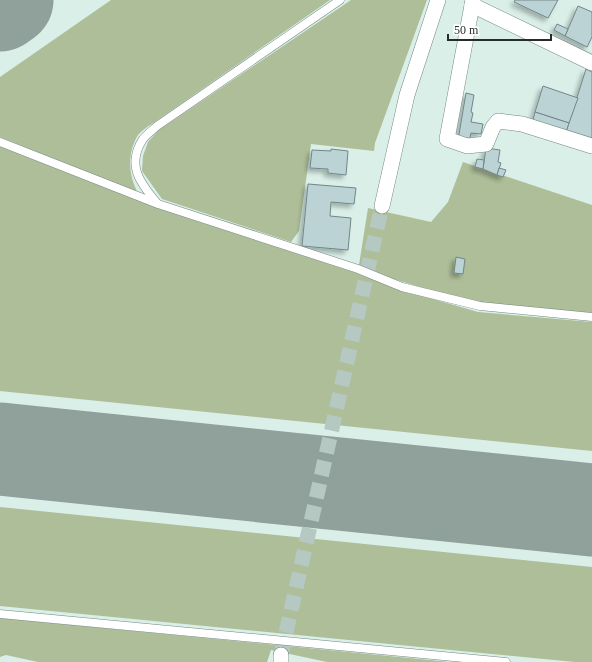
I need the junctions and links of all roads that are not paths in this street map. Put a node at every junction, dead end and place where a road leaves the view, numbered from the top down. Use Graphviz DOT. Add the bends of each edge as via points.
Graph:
graph roads {
  1 [pos="340,0"];
  2 [pos="438,0"];
  3 [pos="472,2"];
  4 [pos="592,63"];
  5 [pos="0,142"];
  6 [pos="592,146"];
  7 [pos="158,204"];
  8 [pos="382,206"];
  9 [pos="592,317"];
  10 [pos="0,614"];
  11 [pos="506,662"];
  1 -- 7 [label="lane" via="157,126 144,138 137,154 136,170 143,186"];
  2 -- 8 [label="street" via="407,95"];
  3 -- 4 [label="street"];
  3 -- 6 [label="street" via="446,139 466,146 486,144 492,127 498,121 522,124"];
  5 -- 7 [label="lane"];
  7 -- 9 [label="lane" via="358,269 402,287 480,306"];
  10 -- 11 [label="lane"];
}
